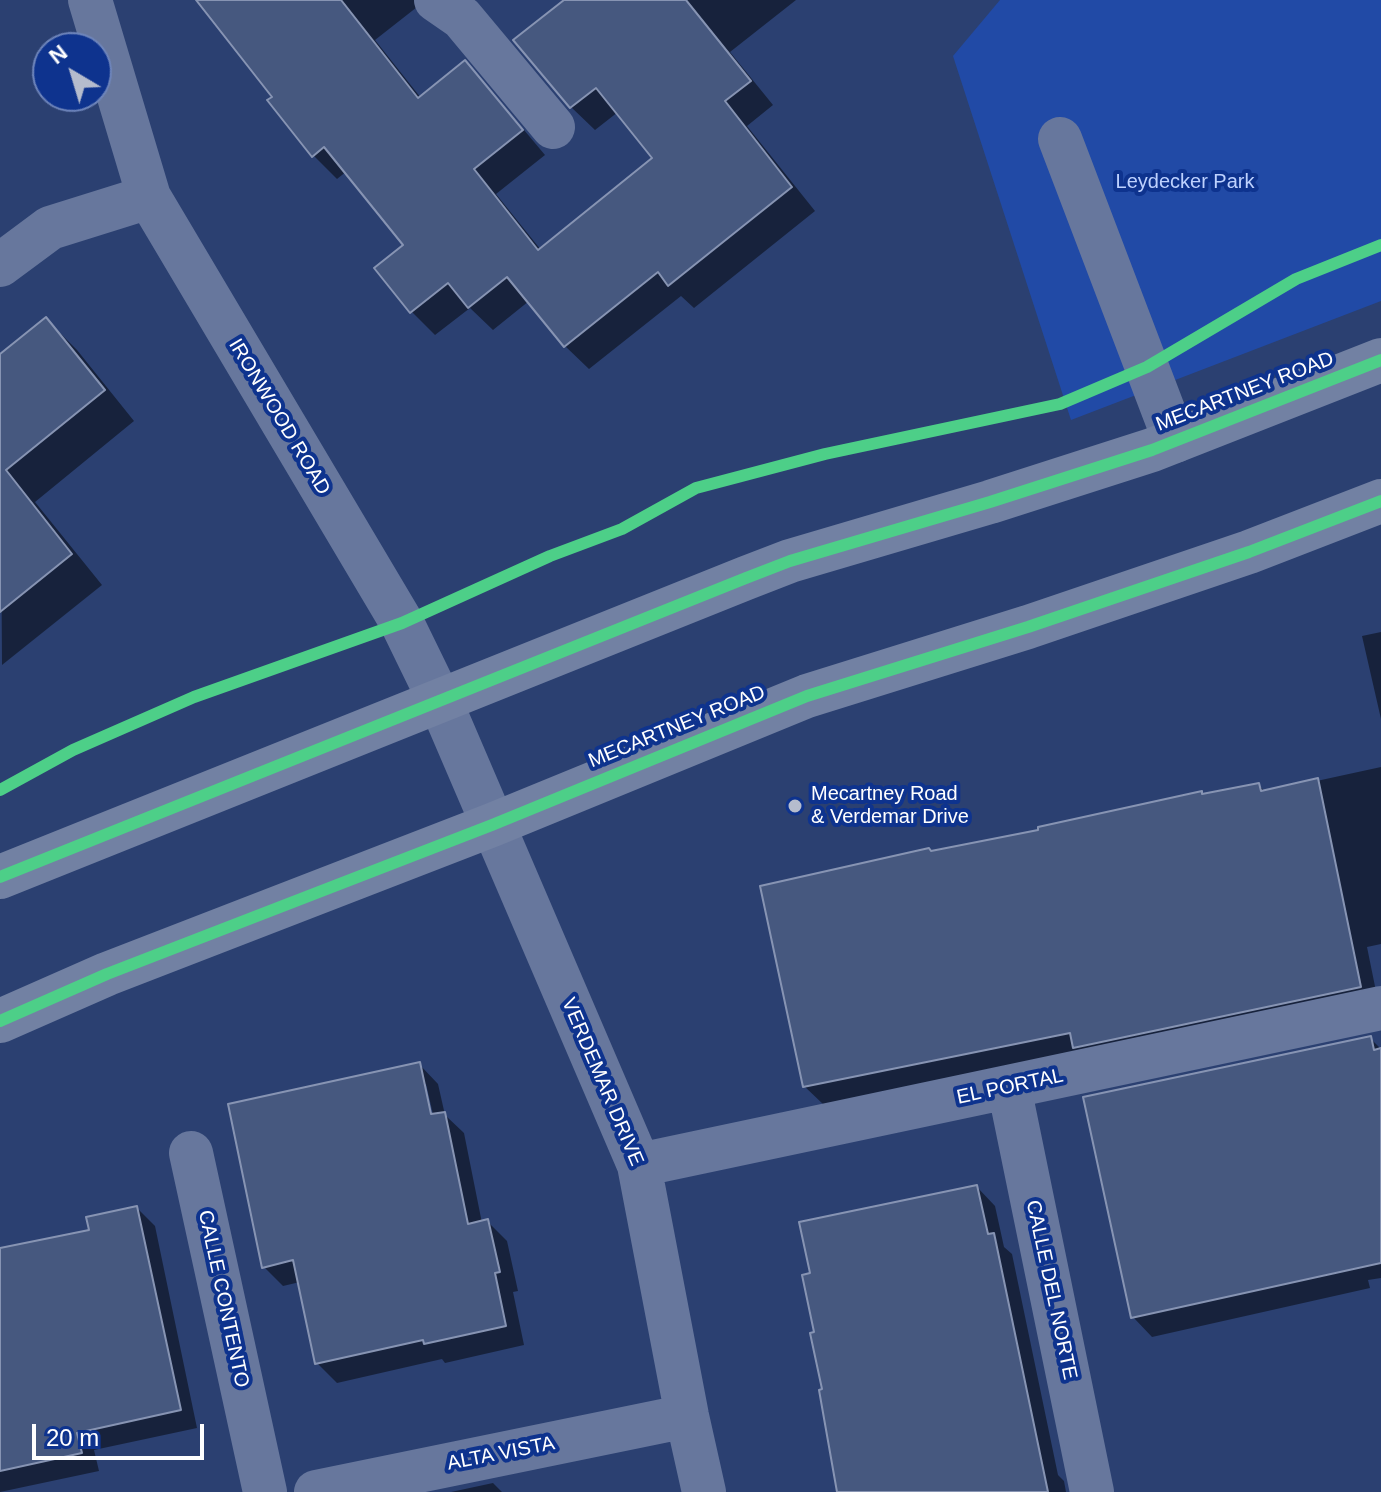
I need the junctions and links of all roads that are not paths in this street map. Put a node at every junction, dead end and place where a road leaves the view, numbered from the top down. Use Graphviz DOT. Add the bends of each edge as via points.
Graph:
graph roads {
  1 [pos="90,0"];
  2 [pos="436,0"];
  3 [pos="553,127"];
  4 [pos="1060,139"];
  5 [pos="149,197"];
  6 [pos="0,265"];
  7 [pos="1381,360"];
  8 [pos="1175,441"];
  9 [pos="1381,501"];
  10 [pos="440,701"];
  11 [pos="492,825"];
  12 [pos="0,877"];
  13 [pos="1381,1008"];
  14 [pos="0,1021"];
  15 [pos="1009,1087"];
  16 [pos="191,1153"];
  17 [pos="639,1165"];
  18 [pos="687,1416"];
  19 [pos="265,1492"];
  20 [pos="316,1492"];
  21 [pos="704,1492"];
  22 [pos="1092,1492"];
  1 -- 5 [label="street, IRONWOOD ROAD"];
  2 -- 3 [label="street" via="462,18"];
  4 -- 8 [label="street"];
  5 -- 6 [label="street" via="50,228"];
  5 -- 10 [label="street, IRONWOOD ROAD" via="402,623"];
  7 -- 8 [label="main road, MECARTNEY ROAD"];
  8 -- 10 [label="main road, MECARTNEY ROAD" via="790,561"];
  9 -- 11 [label="main road, MECARTNEY ROAD" via="1028,627 807,696"];
  10 -- 11 [label="street, IRONWOOD ROAD"];
  10 -- 12 [label="main road, MECARTNEY ROAD"];
  11 -- 14 [label="main road, MECARTNEY ROAD" via="107,974"];
  11 -- 17 [label="street, VERDEMAR DRIVE"];
  13 -- 15 [label="street, EL PORTAL"];
  15 -- 17 [label="street, EL PORTAL"];
  15 -- 22 [label="street, CALLE DEL NORTE"];
  16 -- 19 [label="street, CALLE CONTENTO"];
  17 -- 18 [label="street, VERDEMAR DRIVE"];
  18 -- 20 [label="street, ALTA VISTA"];
  18 -- 21 [label="street, VERDEMAR DRIVE"];
}
